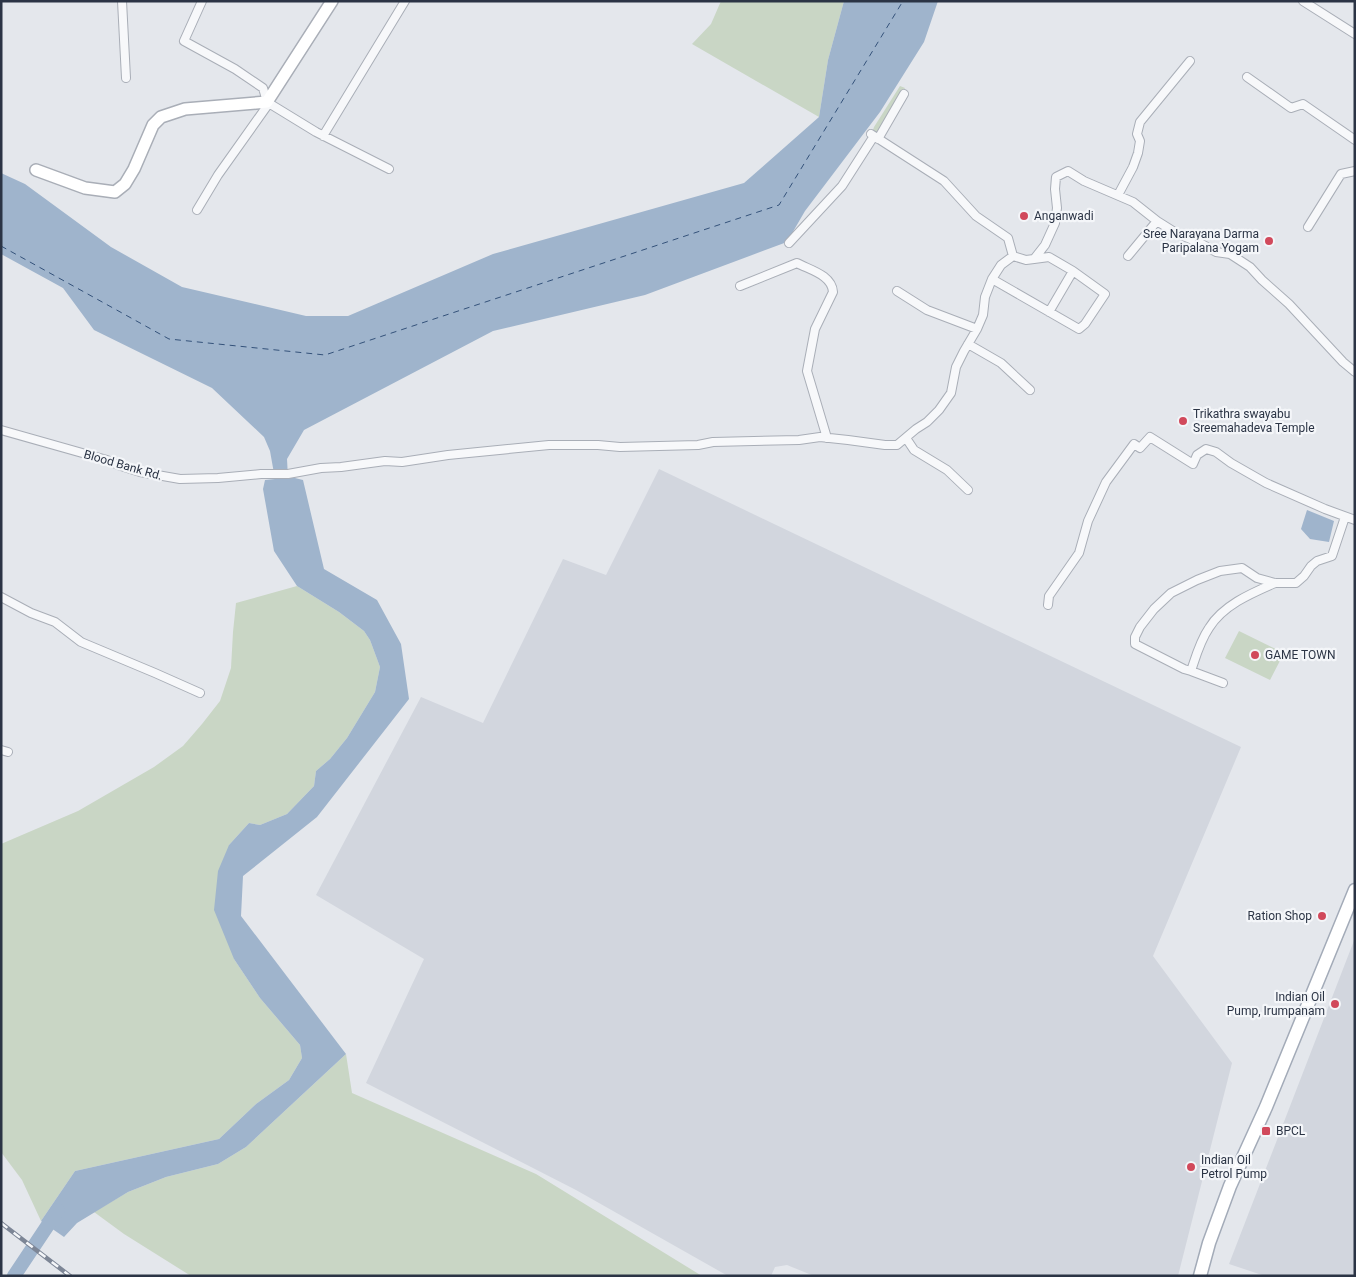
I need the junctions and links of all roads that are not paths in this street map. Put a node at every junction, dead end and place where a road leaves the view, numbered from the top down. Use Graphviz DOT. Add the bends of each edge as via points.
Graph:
graph roads {
  1 [pos="122,1"];
  2 [pos="202,1"];
  3 [pos="332,1"];
  4 [pos="405,1"];
  5 [pos="1303,1"];
  6 [pos="1355,34"];
  7 [pos="1190,61"];
  8 [pos="1247,77"];
  9 [pos="126,78"];
  10 [pos="904,94"];
  11 [pos="267,102"];
  12 [pos="323,136"];
  13 [pos="874,136"];
  14 [pos="1355,140"];
  15 [pos="388,169"];
  16 [pos="36,170"];
  17 [pos="1355,171"];
  18 [pos="1118,195"];
  19 [pos="196,210"];
  20 [pos="1157,222"];
  21 [pos="1308,227"];
  22 [pos="789,243"];
  23 [pos="1014,256"];
  24 [pos="1128,256"];
  25 [pos="1034,259"];
  26 [pos="1073,271"];
  27 [pos="992,279"];
  28 [pos="740,286"];
  29 [pos="897,291"];
  30 [pos="1049,312"];
  31 [pos="977,329"];
  32 [pos="968,344"];
  33 [pos="1355,372"];
  34 [pos="1030,390"];
  35 [pos="1,430"];
  36 [pos="827,438"];
  37 [pos="906,438"];
  38 [pos="968,490"];
  39 [pos="1345,516"];
  40 [pos="1355,520"];
  41 [pos="1257,578"];
  42 [pos="1276,583"];
  43 [pos="1255,592"];
  44 [pos="1,597"];
  45 [pos="1048,605"];
  46 [pos="1191,671"];
  47 [pos="1223,683"];
  48 [pos="200,693"];
  49 [pos="1355,890"];
  50 [pos="1200,1276"];
  1 -- 9 [label="street"];
  2 -- 11 [label="street" via="184,41 263,88"];
  3 -- 11 [label="street"];
  4 -- 12 [label="street"];
  5 -- 6 [label="street"];
  7 -- 18 [label="street" via="1140,122 1138,153"];
  8 -- 14 [label="street" via="1291,108 1303,104"];
  10 -- 13 [label="street"];
  11 -- 12 [label="street"];
  11 -- 16 [label="street" via="185,109 161,117 153,125 125,184 115,192 85,188"];
  11 -- 19 [label="street"];
  12 -- 15 [label="street"];
  13 -- 22 [label="street" via="842,186"];
  13 -- 23 [label="street" via="944,181 976,216 1008,238"];
  17 -- 21 [label="street" via="1341,174"];
  18 -- 20 [label="street" via="1133,202"];
  18 -- 25 [label="street" via="1068,171 1056,177 1054,223 1045,245"];
  20 -- 24 [label="street"];
  20 -- 33 [label="street" via="1216,252 1230,254 1250,267"];
  23 -- 25 [label="street"];
  23 -- 27 [label="street" via="1001,265"];
  25 -- 26 [label="street" via="1049,257"];
  26 -- 30 [label="street"];
  26 -- 30 [label="street" via="1105,294 1086,324 1079,329"];
  27 -- 30 [label="street"];
  27 -- 31 [label="street"];
  28 -- 36 [label="street" via="797,263 828,278 833,285 833,292 815,329 807,371"];
  29 -- 31 [label="street" via="927,310"];
  31 -- 32 [label="street"];
  32 -- 34 [label="street" via="1001,363"];
  32 -- 37 [label="street" via="956,368 951,393 927,422"];
  35 -- 36 [label="street, Blood Bank Rd." via="118,466 180,479 288,474 524,447 698,445"];
  36 -- 37 [label="street, Blood Bank Rd." via="885,445 897,445"];
  37 -- 38 [label="street" via="914,450 947,470"];
  39 -- 40 [label="street"];
  39 -- 42 [label="street" via="1332,556 1310,566 1296,583"];
  39 -- 45 [label="street" via="1266,483 1216,452 1206,449 1193,464 1150,437 1140,448 1134,444 1106,482 1088,521 1079,553 1049,596"];
  41 -- 42 [label="street"];
  41 -- 43 [label="street"];
  41 -- 46 [label="street" via="1242,568 1220,571 1197,580 1171,593 1140,627 1135,644"];
  42 -- 43 [label="street"];
  43 -- 46 [label="street" via="1226,609 1209,626"];
  44 -- 48 [label="street" via="55,622 81,642"];
  46 -- 47 [label="street"];
  49 -- 50 [label="main road" via="1230,1186"];
}
